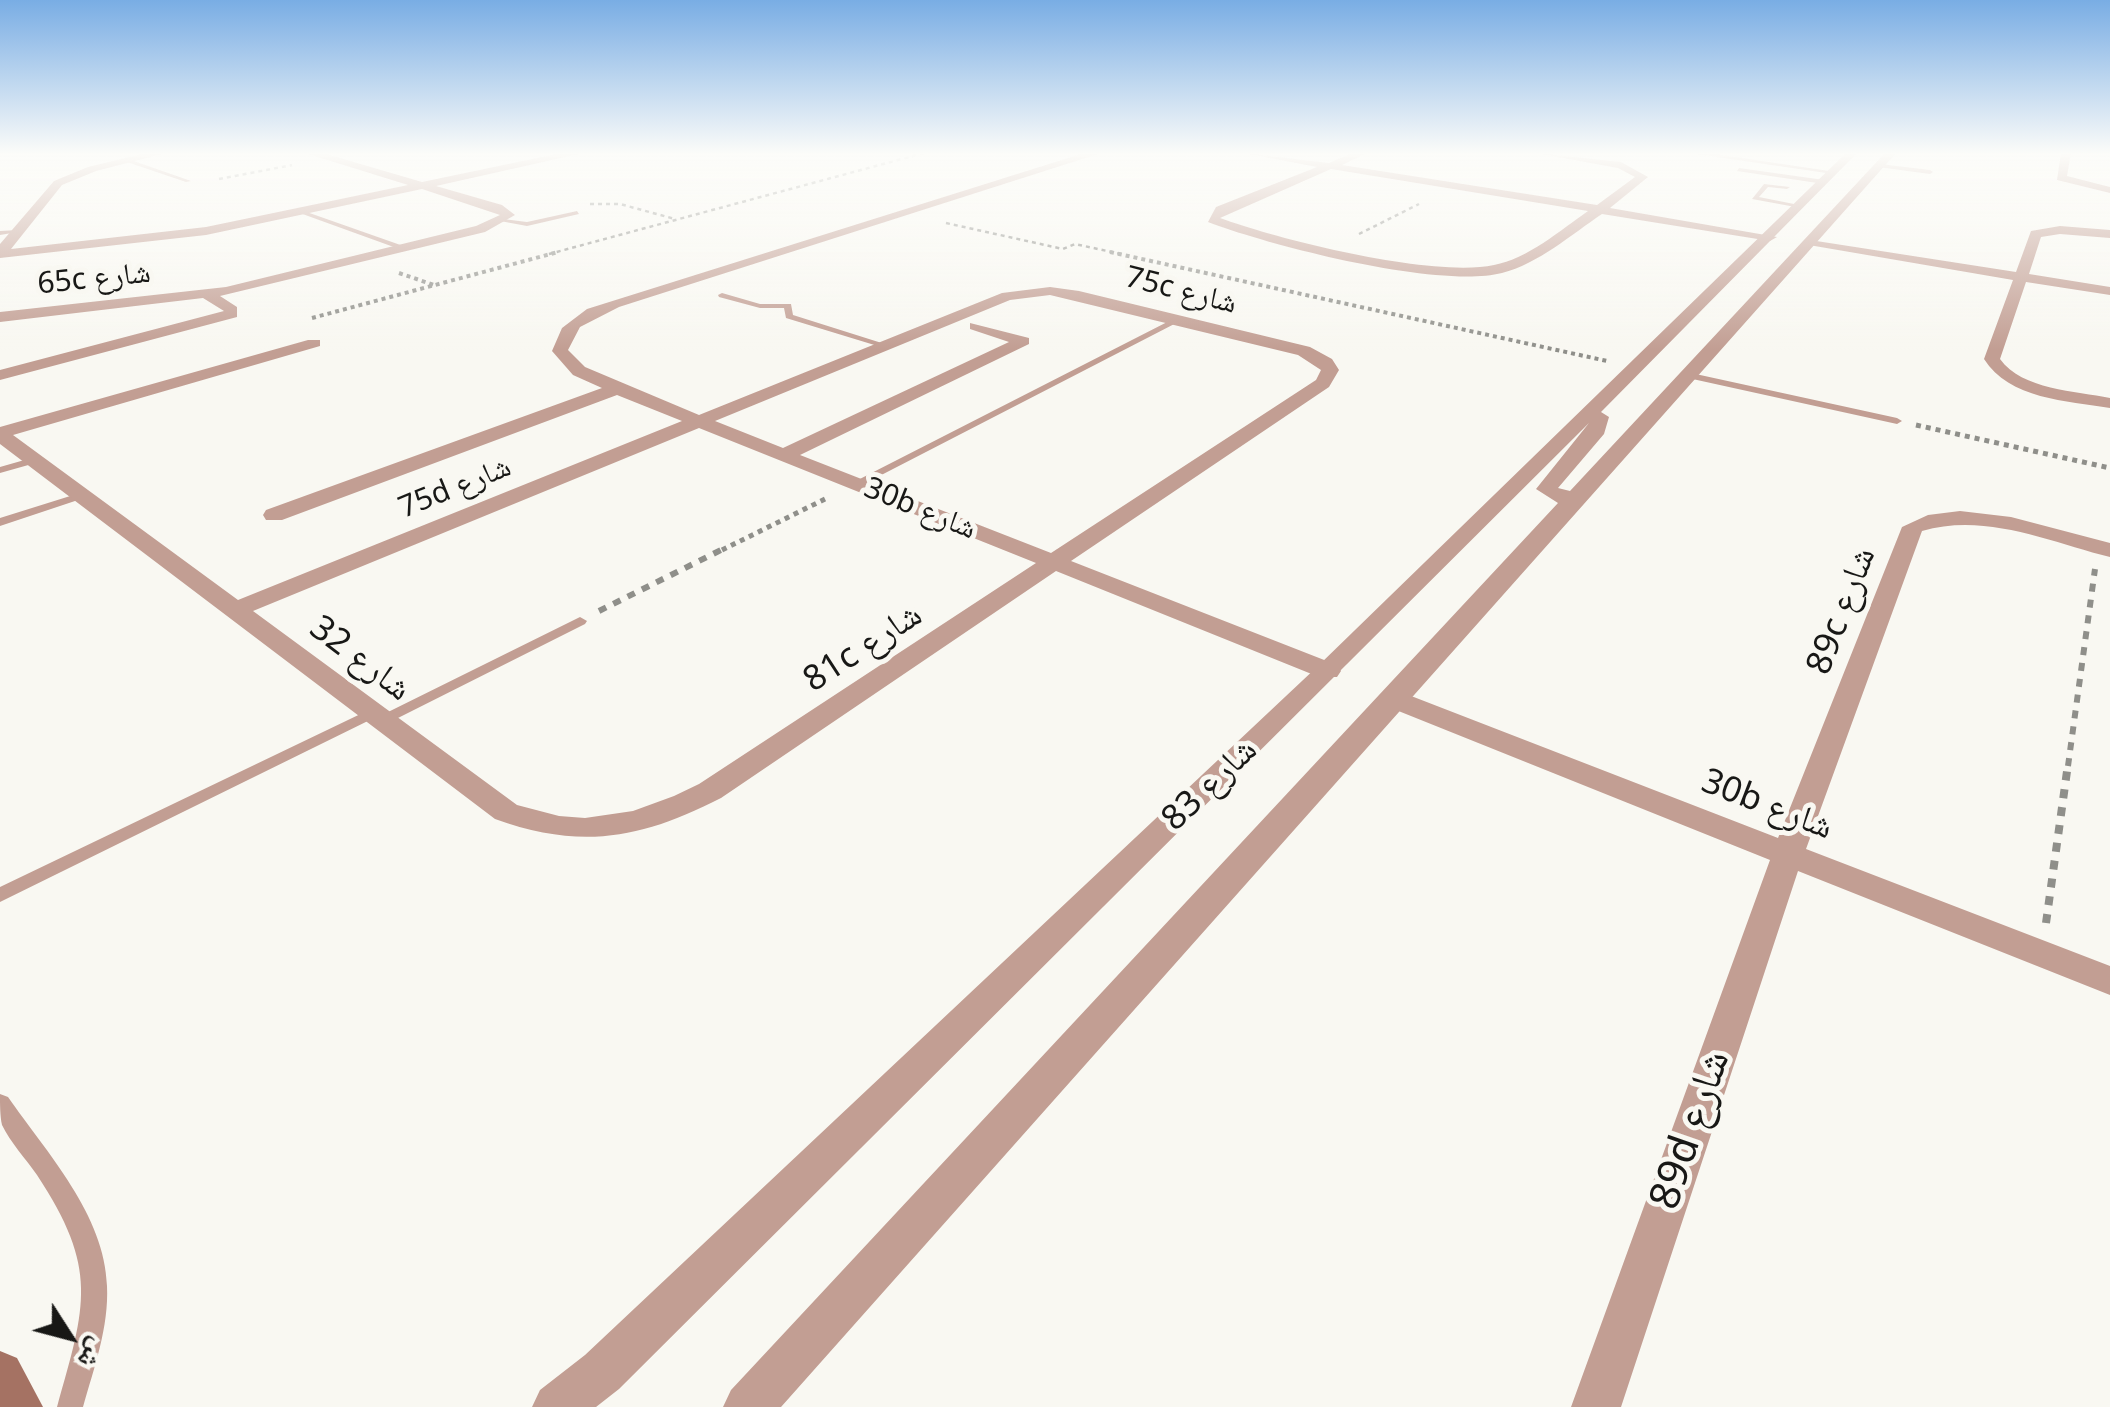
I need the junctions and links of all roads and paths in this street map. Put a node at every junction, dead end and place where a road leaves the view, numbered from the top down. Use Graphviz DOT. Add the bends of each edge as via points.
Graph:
graph roads {
  1 [pos="27,219"];
  2 [pos="261,219"];
  3 [pos="321,219"];
  4 [pos="505,219"];
  5 [pos="551,219"];
  6 [pos="705,219"];
  7 [pos="882,219"];
  8 [pos="926,219"];
  9 [pos="1213,219"];
  10 [pos="1390,219"];
  11 [pos="1582,219"];
  12 [pos="1657,219"];
  13 [pos="1791,219"];
  14 [pos="1822,219"];
  15 [pos="503,221"];
  16 [pos="16,231"];
  17 [pos="0,233"];
  18 [pos="2110,234"];
  19 [pos="1770,237"];
  20 [pos="1810,244"];
  21 [pos="404,248"];
  22 [pos="1331,248"];
  23 [pos="0,253"];
  24 [pos="2018,277"];
  25 [pos="2110,292"];
  26 [pos="207,294"];
  27 [pos="722,295"];
  28 [pos="0,317"];
  29 [pos="1180,320"];
  30 [pos="976,326"];
  31 [pos="310,337"];
  32 [pos="884,346"];
  33 [pos="1635,368"];
  34 [pos="0,375"];
  35 [pos="1691,376"];
  36 [pos="617,389"];
  37 [pos="2110,403"];
  38 [pos="1594,407"];
  39 [pos="1897,421"];
  40 [pos="697,422"];
  41 [pos="0,434"];
  42 [pos="784,455"];
  43 [pos="35,460"];
  44 [pos="2110,468"];
  45 [pos="0,470"];
  46 [pos="856,484"];
  47 [pos="83,495"];
  48 [pos="1579,496"];
  49 [pos="274,515"];
  50 [pos="0,522"];
  51 [pos="2104,548"];
  52 [pos="1056,564"];
  53 [pos="235,610"];
  54 [pos="580,621"];
  55 [pos="1328,671"];
  56 [pos="1396,700"];
  57 [pos="378,716"];
  58 [pos="710,791"];
  59 [pos="1788,853"];
  60 [pos="0,895"];
  61 [pos="2042,954"];
  62 [pos="2110,981"];
  63 [pos="0,1104"];
  64 [pos="0,1375"];
  65 [pos="18,1407"];
  66 [pos="70,1407"];
  67 [pos="558,1407"];
  68 [pos="748,1407"];
  69 [pos="1596,1407"];
  1 -- 16 [label="street"];
  2 -- 23 [label="street" via="184,234"];
  3 -- 21 [label="lane"];
  4 -- 15 [label="street"];
  5 -- 15 [label="lane"];
  6 -- 31 [label="path"];
  7 -- 36 [label="street, 30b شارع" via="582,318 560,340 560,351 579,371"];
  8 -- 33 [label="path" via="1062,249 1075,244"];
  9 -- 22 [label="street"];
  10 -- 22 [label="path"];
  11 -- 22 [label="street" via="1509,265 1486,271 1450,271"];
  12 -- 19 [label="street"];
  13 -- 19 [label="street, شارع 83"];
  14 -- 20 [label="street"];
  15 -- 21 [label="street, 65c شارع"];
  16 -- 17 [label="lane"];
  16 -- 23 [label="street"];
  18 -- 24 [label="street" via="2041,232"];
  19 -- 33 [label="street, شارع 83"];
  20 -- 24 [label="street"];
  20 -- 35 [label="street"];
  21 -- 26 [label="street, 65c شارع"];
  24 -- 25 [label="street"];
  24 -- 37 [label="street" via="1992,364 2039,388"];
  26 -- 28 [label="street, 65c شارع"];
  26 -- 34 [label="street" via="232,314"];
  27 -- 32 [label="lane" via="788,306 789,316"];
  29 -- 32 [label="street, 75c شارع" via="1079,295 1035,292 996,300"];
  29 -- 46 [label="lane"];
  29 -- 52 [label="street, 75c شارع" via="1304,351 1326,363 1329,377"];
  30 -- 42 [label="street" via="1022,341"];
  31 -- 41 [label="street"];
  32 -- 40 [label="street, 75c شارع"];
  33 -- 38 [label="street, شارع 83"];
  35 -- 39 [label="lane"];
  35 -- 48 [label="street"];
  36 -- 40 [label="street, 30b شارع"];
  36 -- 49 [label="street"];
  38 -- 48 [label="street" via="1600,424 1546,489 1559,497"];
  38 -- 55 [label="street, شارع 83"];
  39 -- 44 [label="path"];
  40 -- 42 [label="street, 30b شارع"];
  40 -- 53 [label="street, 75d شارع"];
  41 -- 43 [label="street, شارع 32"];
  42 -- 46 [label="street, 30b شارع"];
  43 -- 45 [label="lane"];
  43 -- 47 [label="street, شارع 32"];
  46 -- 52 [label="street, 30b شارع"];
  46 -- 54 [label="path"];
  47 -- 50 [label="lane"];
  47 -- 53 [label="street, شارع 32"];
  48 -- 56 [label="street"];
  51 -- 59 [label="street, 89c شارع" via="1972,519 1914,528"];
  51 -- 61 [label="path"];
  52 -- 55 [label="street, 30b شارع"];
  52 -- 58 [label="street, 81c شارع"];
  53 -- 57 [label="street, شارع 32"];
  54 -- 57 [label="lane"];
  55 -- 67 [label="street, شارع 83" via="602,1372"];
  56 -- 59 [label="street, 30b شارع"];
  56 -- 68 [label="street"];
  57 -- 58 [label="street, شارع 32" via="506,812 538,825 580,831 626,826"];
  57 -- 60 [label="lane"];
  59 -- 61 [label="street, 30b شارع"];
  59 -- 69 [label="street, 89d شارع"];
  61 -- 62 [label="street, 30b شارع"];
  63 -- 66 [label="lane" via="89,1244 92,1328"];
  64 -- 65 [label="main road"];
}
